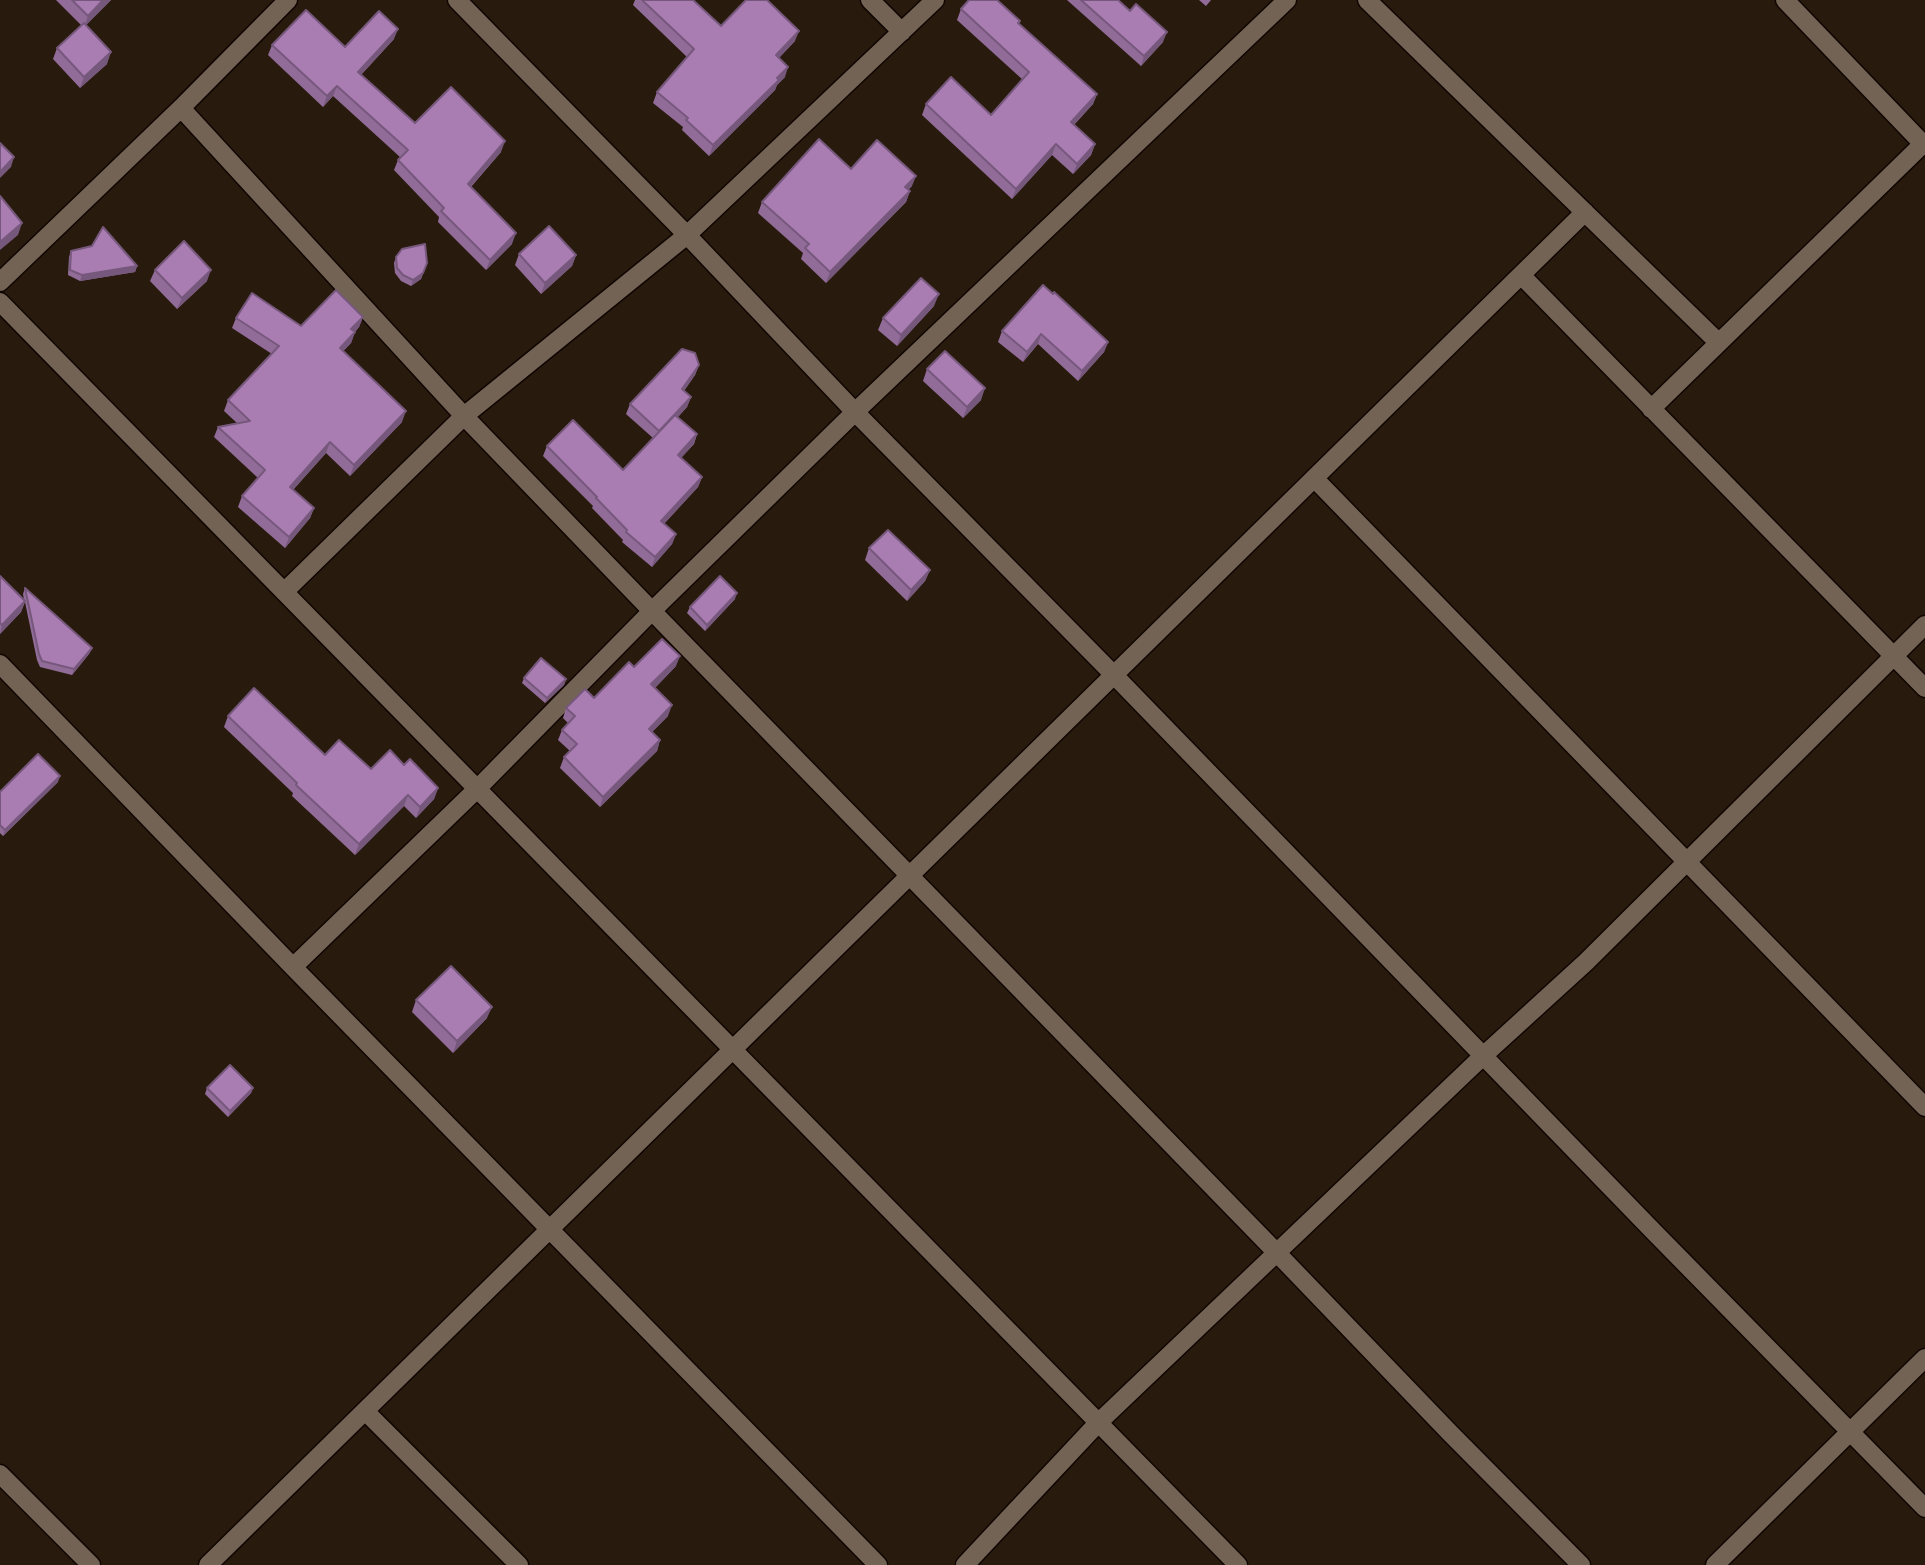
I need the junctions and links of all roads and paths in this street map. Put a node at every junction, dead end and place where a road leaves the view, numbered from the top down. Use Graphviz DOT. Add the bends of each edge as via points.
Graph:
graph roads {
  1 [pos="288,0"];
  2 [pos="457,0"];
  3 [pos="870,0"];
  4 [pos="935,0"];
  5 [pos="1287,0"];
  6 [pos="1367,0"];
  7 [pos="1785,0"];
  8 [pos="902,32"];
  9 [pos="181,108"];
  10 [pos="1924,144"];
  11 [pos="1585,212"];
  12 [pos="687,235"];
  13 [pos="1521,275"];
  14 [pos="0,282"];
  15 [pos="0,302"];
  16 [pos="1719,343"];
  17 [pos="1651,408"];
  18 [pos="855,412"];
  19 [pos="464,416"];
  20 [pos="1314,478"];
  21 [pos="284,592"];
  22 [pos="652,611"];
  23 [pos="1925,625"];
  24 [pos="1894,656"];
  25 [pos="0,664"];
  26 [pos="1114,675"];
  27 [pos="1925,688"];
  28 [pos="477,789"];
  29 [pos="1686,862"];
  30 [pos="910,875"];
  31 [pos="293,967"];
  32 [pos="732,1050"];
  33 [pos="1483,1056"];
  34 [pos="1925,1107"];
  35 [pos="550,1229"];
  36 [pos="1277,1253"];
  37 [pos="1925,1358"];
  38 [pos="365,1411"];
  39 [pos="1098,1423"];
  40 [pos="1850,1432"];
  41 [pos="0,1474"];
  42 [pos="1925,1508"];
  43 [pos="90,1565"];
  44 [pos="208,1565"];
  45 [pos="519,1565"];
  46 [pos="878,1565"];
  47 [pos="965,1565"];
  48 [pos="1238,1565"];
  49 [pos="1581,1565"];
  50 [pos="1715,1565"];
  1 -- 9 [label="street"];
  2 -- 12 [label="street"];
  3 -- 8 [label="street"];
  4 -- 8 [label="street"];
  5 -- 18 [label="street"];
  6 -- 11 [label="street"];
  7 -- 10 [label="street"];
  8 -- 12 [label="street"];
  9 -- 14 [label="street"];
  9 -- 19 [label="street"];
  10 -- 16 [label="street"];
  11 -- 13 [label="street"];
  11 -- 16 [label="street"];
  12 -- 18 [label="street"];
  12 -- 19 [label="street"];
  13 -- 17 [label="street"];
  13 -- 20 [label="street"];
  15 -- 21 [label="street"];
  16 -- 17 [label="street"];
  17 -- 24 [label="street"];
  18 -- 22 [label="street"];
  18 -- 26 [label="street"];
  19 -- 21 [label="street"];
  19 -- 22 [label="street"];
  20 -- 26 [label="street"];
  20 -- 29 [label="street"];
  21 -- 28 [label="street"];
  22 -- 28 [label="street"];
  22 -- 30 [label="street"];
  23 -- 24 [label="street"];
  24 -- 27 [label="street"];
  24 -- 29 [label="street"];
  25 -- 31 [label="street"];
  26 -- 30 [label="street"];
  26 -- 33 [label="street"];
  28 -- 31 [label="street"];
  28 -- 32 [label="street"];
  29 -- 33 [label="street"];
  29 -- 34 [label="street"];
  30 -- 32 [label="street"];
  30 -- 36 [label="street"];
  31 -- 35 [label="street"];
  32 -- 35 [label="street"];
  32 -- 39 [label="street"];
  33 -- 36 [label="street"];
  33 -- 40 [label="street"];
  35 -- 38 [label="street"];
  35 -- 46 [label="street"];
  36 -- 39 [label="street"];
  36 -- 49 [label="street"];
  37 -- 40 [label="street"];
  38 -- 44 [label="street"];
  38 -- 45 [label="street"];
  39 -- 47 [label="street"];
  39 -- 48 [label="street"];
  40 -- 42 [label="street"];
  40 -- 50 [label="street"];
  41 -- 43 [label="street"];
}
